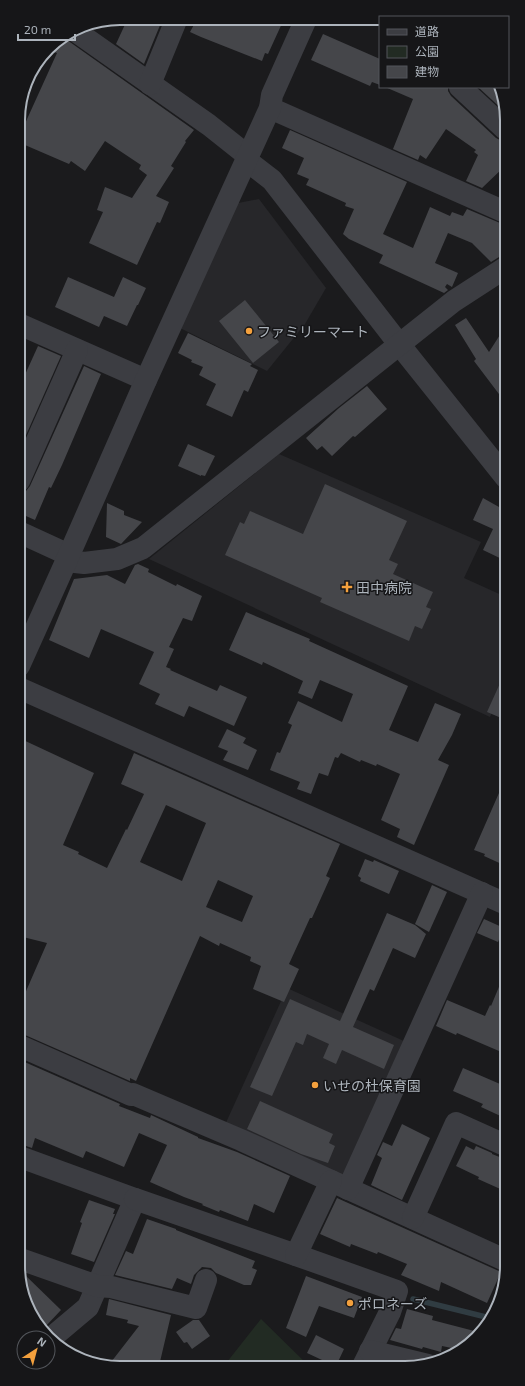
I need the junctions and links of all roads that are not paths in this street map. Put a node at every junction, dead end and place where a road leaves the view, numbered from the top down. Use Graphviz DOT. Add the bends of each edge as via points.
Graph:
graph roads {
  1 [pos="174,25"];
  2 [pos="303,25"];
  3 [pos="80,34"];
  4 [pos="150,84"];
  5 [pos="461,88"];
  6 [pos="270,108"];
  7 [pos="500,123"];
  8 [pos="247,158"];
  9 [pos="500,210"];
  10 [pos="500,271"];
  11 [pos="25,327"];
  12 [pos="399,344"];
  13 [pos="77,350"];
  14 [pos="146,380"];
  15 [pos="25,467"];
  16 [pos="500,470"];
  17 [pos="25,535"];
  18 [pos="68,558"];
  19 [pos="25,653"];
  20 [pos="25,691"];
  21 [pos="482,893"];
  22 [pos="500,901"];
  23 [pos="25,1048"];
  24 [pos="500,1143"];
  25 [pos="25,1159"];
  26 [pos="339,1185"];
  27 [pos="135,1199"];
  28 [pos="412,1218"];
  29 [pos="296,1255"];
  30 [pos="500,1258"];
  31 [pos="25,1261"];
  32 [pos="206,1280"];
  33 [pos="97,1286"];
  34 [pos="56,1334"];
  35 [pos="366,1359"];
  36 [pos="387,1361"];
  1 -- 4 [label="street"];
  2 -- 6 [label="street" via="272,95"];
  3 -- 4 [label="street"];
  4 -- 8 [label="street" via="209,125"];
  5 -- 7 [label="street"];
  6 -- 8 [label="street"];
  6 -- 9 [label="street"];
  8 -- 12 [label="street" via="272,180"];
  8 -- 14 [label="street"];
  10 -- 12 [label="street" via="454,301"];
  11 -- 13 [label="street"];
  12 -- 16 [label="street"];
  12 -- 18 [label="street" via="143,548 117,559 84,563"];
  13 -- 14 [label="street"];
  13 -- 15 [label="street"];
  14 -- 18 [label="street"];
  17 -- 18 [label="street"];
  18 -- 19 [label="street"];
  20 -- 21 [label="street"];
  21 -- 22 [label="street"];
  21 -- 26 [label="street"];
  23 -- 26 [label="street" via="241,1140"];
  24 -- 28 [label="street" via="456,1123"];
  25 -- 27 [label="street"];
  26 -- 28 [label="street"];
  26 -- 29 [label="street"];
  27 -- 29 [label="street"];
  27 -- 33 [label="street"];
  28 -- 30 [label="street"];
  29 -- 35 [label="street" via="397,1291 390,1312"];
  31 -- 33 [label="street"];
  32 -- 33 [label="street" via="196,1308"];
  33 -- 34 [label="street" via="88,1307"];
  35 -- 36 [label="street"];
}
